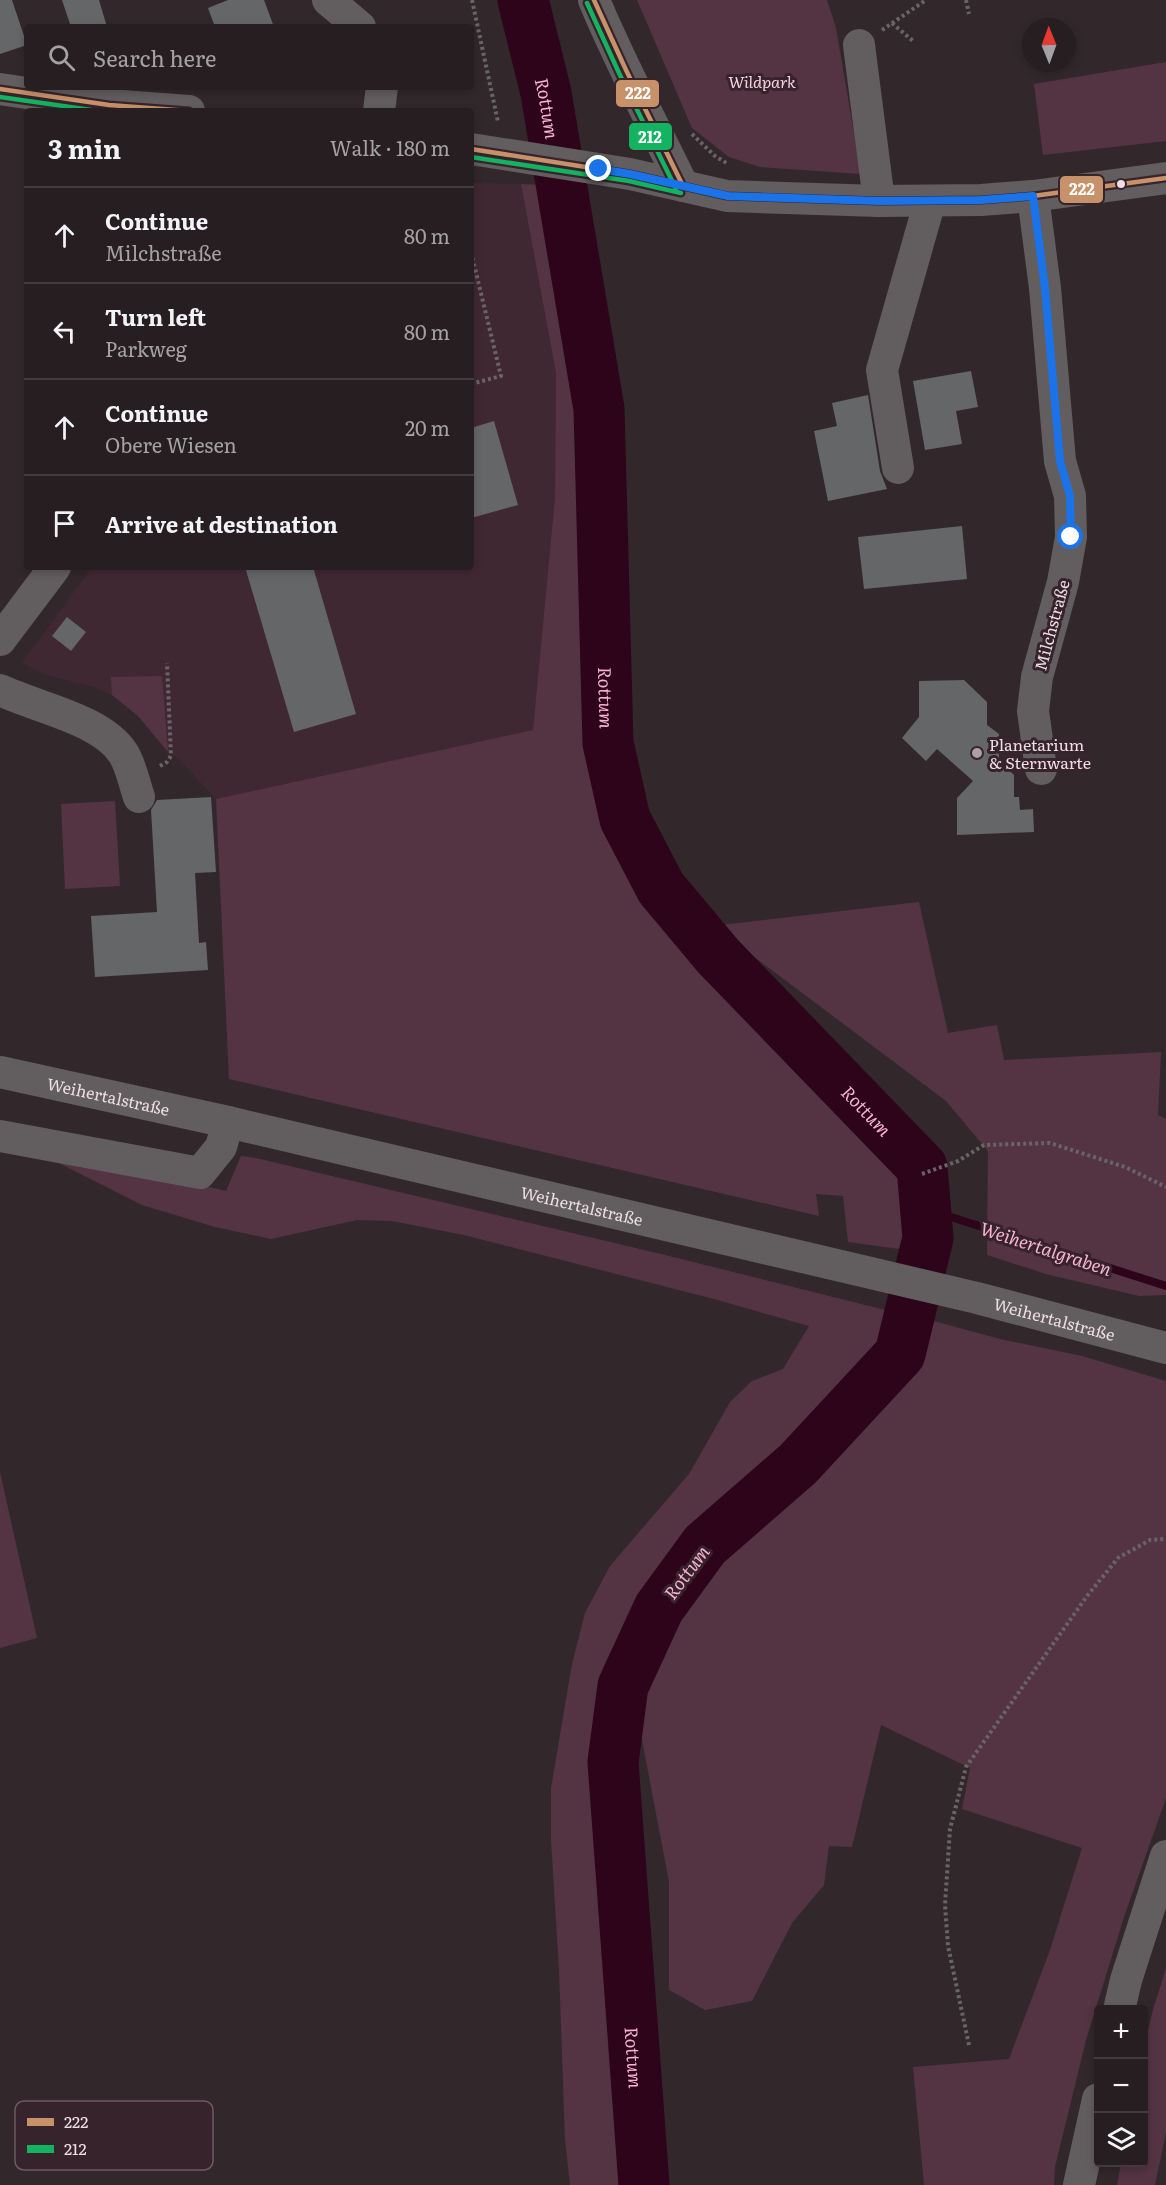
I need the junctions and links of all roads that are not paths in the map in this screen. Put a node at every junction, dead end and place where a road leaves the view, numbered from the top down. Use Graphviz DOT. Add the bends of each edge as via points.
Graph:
graph roads {
  1 [pos="328,0"];
  2 [pos="594,0"];
  3 [pos="356,24"];
  4 [pos="859,45"];
  5 [pos="0,89"];
  6 [pos="382,90"];
  7 [pos="150,108"];
  8 [pos="379,108"];
  9 [pos="474,149"];
  10 [pos="1166,178"];
  11 [pos="683,186"];
  12 [pos="1033,196"];
  13 [pos="879,201"];
  14 [pos="930,201"];
  15 [pos="898,468"];
  16 [pos="53,570"];
  17 [pos="0,640"];
  18 [pos="0,690"];
  19 [pos="1041,769"];
  20 [pos="136,789"];
  21 [pos="0,1072"];
  22 [pos="228,1122"];
  23 [pos="0,1136"];
  24 [pos="1164,1347"];
  25 [pos="1166,1856"];
  26 [pos="1120,2005"];
  27 [pos="1095,2113"];
  28 [pos="1079,2185"];
  1 -- 3 [label="street"];
  2 -- 11 [label="street" via="610,41"];
  4 -- 13 [label="street"];
  5 -- 7 [label="street"];
  6 -- 8 [label="street"];
  9 -- 11 [label="street"];
  10 -- 12 [label="street"];
  11 -- 13 [label="street" via="728,196"];
  12 -- 14 [label="street"];
  12 -- 19 [label="street, Milchstraße" via="1060,461 1070,496 1071,537 1037,677 1033,711"];
  13 -- 14 [label="street"];
  14 -- 15 [label="street" via="882,370"];
  16 -- 17 [label="street"];
  18 -- 20 [label="street" via="103,734 123,753"];
  21 -- 22 [label="street, Weihertalstraße"];
  22 -- 23 [label="street" via="221,1147 200,1173"];
  22 -- 24 [label="street, Weihertalstraße" via="977,1298"];
  25 -- 26 [label="street"];
  27 -- 28 [label="street"];
}
